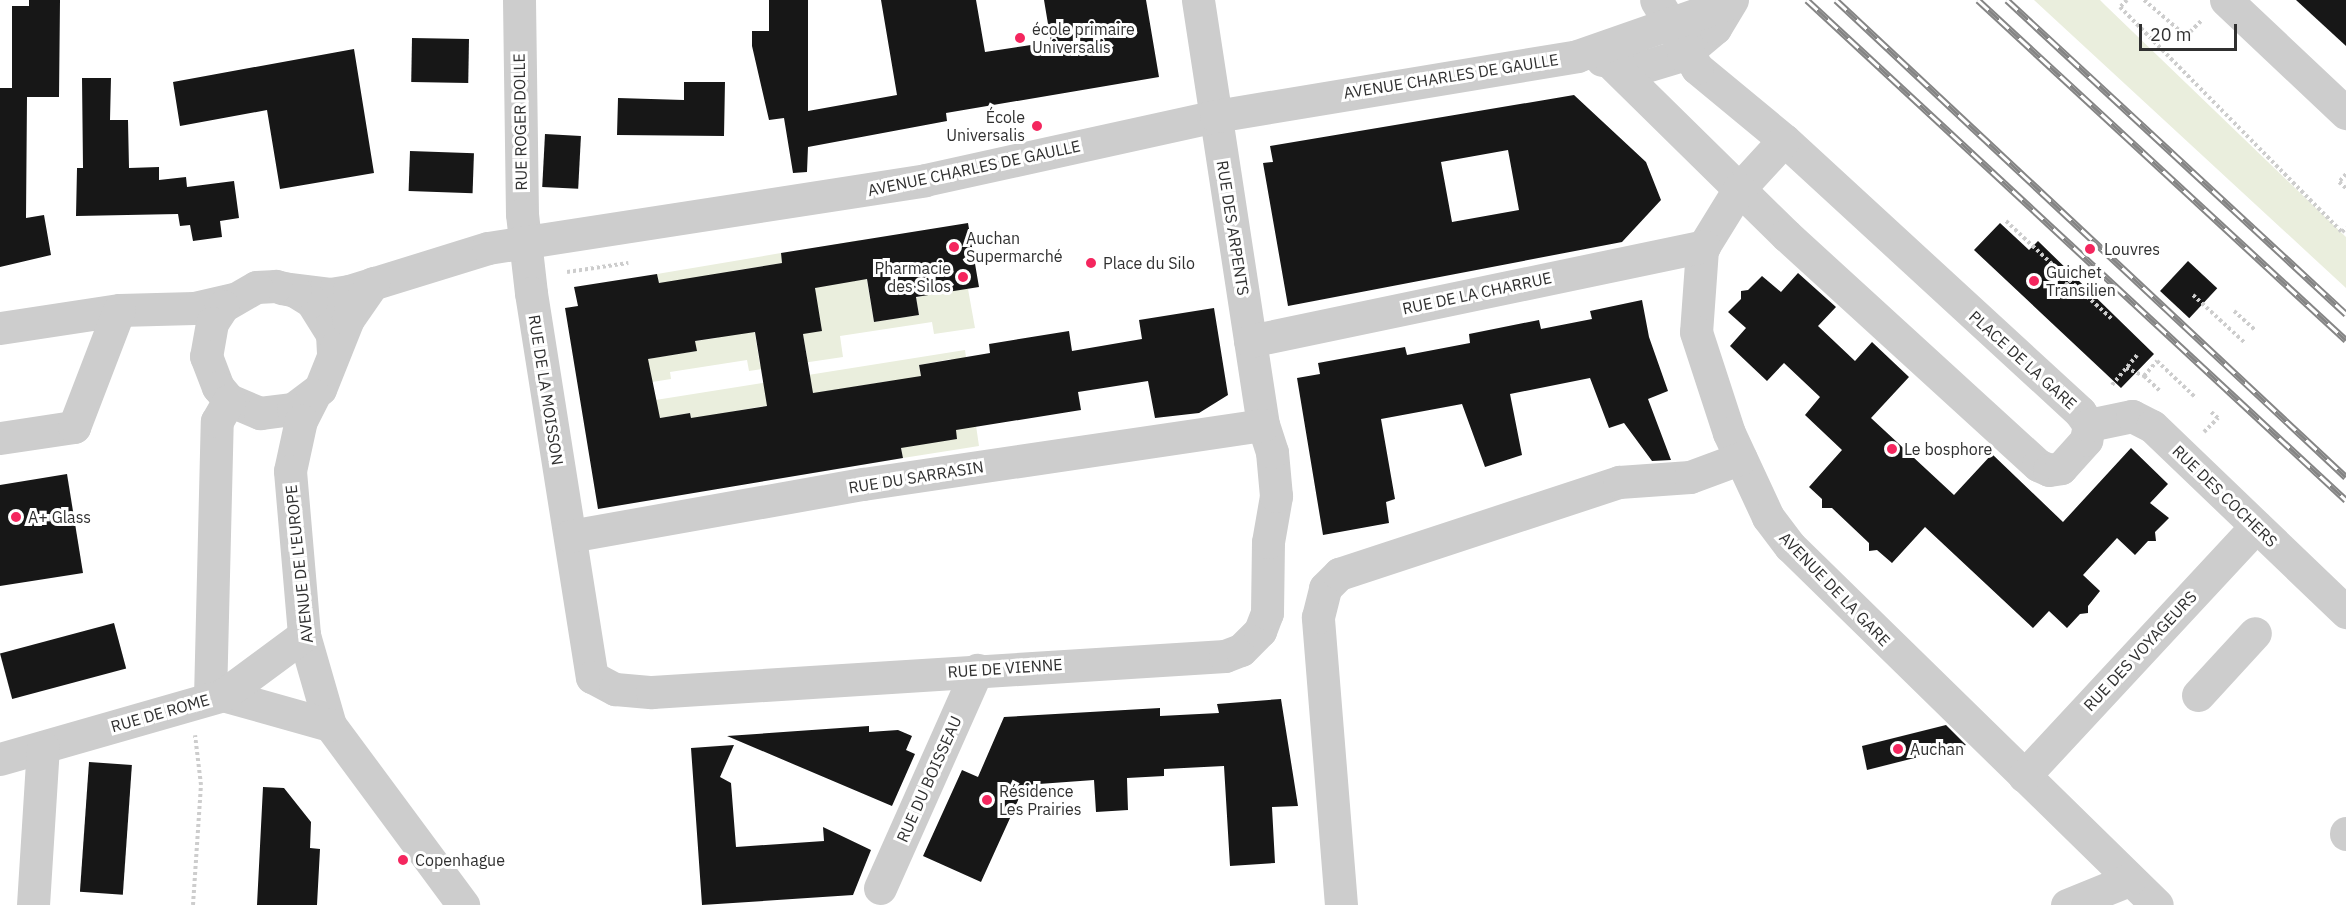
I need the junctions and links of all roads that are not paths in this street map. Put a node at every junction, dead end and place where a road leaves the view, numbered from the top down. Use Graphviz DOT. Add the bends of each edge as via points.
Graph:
graph roads {
  1 [pos="519,0"];
  2 [pos="1198,0"];
  3 [pos="1730,2"];
  4 [pos="2217,7"];
  5 [pos="1658,18"];
  6 [pos="1687,52"];
  7 [pos="1577,56"];
  8 [pos="1621,64"];
  9 [pos="2346,113"];
  10 [pos="1216,116"];
  11 [pos="1784,140"];
  12 [pos="1739,189"];
  13 [pos="525,243"];
  14 [pos="1704,246"];
  15 [pos="373,283"];
  16 [pos="281,288"];
  17 [pos="233,298"];
  18 [pos="135,310"];
  19 [pos="0,328"];
  20 [pos="1250,341"];
  21 [pos="333,353"];
  22 [pos="210,372"];
  23 [pos="314,395"];
  24 [pos="237,404"];
  25 [pos="1263,424"];
  26 [pos="2089,425"];
  27 [pos="0,438"];
  28 [pos="1741,458"];
  29 [pos="290,471"];
  30 [pos="2256,526"];
  31 [pos="570,536"];
  32 [pos="2346,612"];
  33 [pos="2255,633"];
  34 [pos="304,635"];
  35 [pos="977,670"];
  36 [pos="2198,695"];
  37 [pos="208,699"];
  38 [pos="330,725"];
  39 [pos="43,747"];
  40 [pos="0,759"];
  41 [pos="2024,776"];
  42 [pos="2129,880"];
  43 [pos="879,888"];
  44 [pos="33,905"];
  45 [pos="463,905"];
  46 [pos="1341,905"];
  47 [pos="2067,905"];
  48 [pos="2157,905"];
  1 -- 13 [label="street, RUE ROGER DOLLE"];
  2 -- 10 [label="street, RUE DES ARPENTS"];
  3 -- 5 [label="street"];
  3 -- 6 [label="street" via="1715,28"];
  4 -- 9 [label="street"];
  5 -- 6 [label="street, PLACE DE LA GARE"];
  5 -- 7 [label="street"];
  5 -- 8 [label="street"];
  6 -- 8 [label="street" via="1668,62"];
  6 -- 11 [label="street, PLACE DE LA GARE" via="1710,81"];
  7 -- 8 [label="street"];
  7 -- 10 [label="street, AVENUE CHARLES DE GAULLE"];
  8 -- 12 [label="street" via="1644,96"];
  10 -- 13 [label="street, AVENUE CHARLES DE GAULLE" via="924,180"];
  10 -- 20 [label="street, RUE DES ARPENTS"];
  11 -- 12 [label="street, AVENUE DE LA GARE"];
  11 -- 26 [label="street, PLACE DE LA GARE" via="2080,412"];
  12 -- 14 [label="street, AVENUE DE LA GARE"];
  12 -- 26 [label="street, PLACE DE LA GARE" via="2038,465 2049,470 2061,468 2086,440"];
  13 -- 15 [label="street, AVENUE CHARLES DE GAULLE" via="488,248"];
  13 -- 31 [label="street, RUE DE LA MOISSON"];
  14 -- 20 [label="street, RUE DE LA CHARRUE"];
  14 -- 28 [label="street, AVENUE DE LA GARE" via="1696,332"];
  15 -- 16 [label="street, AVENUE CHARLES DE GAULLE" via="330,294"];
  15 -- 21 [label="street" via="348,319"];
  16 -- 17 [label="street" via="256,287"];
  16 -- 21 [label="street" via="311,301 324,316 332,334"];
  17 -- 18 [label="street" via="194,308"];
  17 -- 22 [label="street" via="212,322 207,339"];
  18 -- 19 [label="street"];
  18 -- 22 [label="street" via="188,335"];
  18 -- 27 [label="street" via="74,427"];
  20 -- 25 [label="street, RUE DE VIENNE"];
  21 -- 23 [label="street" via="330,372"];
  22 -- 24 [label="street"];
  23 -- 24 [label="street" via="277,414"];
  23 -- 29 [label="street, AVENUE DE L'EUROPE" via="301,420"];
  24 -- 29 [label="street, AVENUE DE L'EUROPE" via="268,433"];
  24 -- 37 [label="street" via="218,421"];
  25 -- 31 [label="street, RUE DU SARRASIN" via="863,484"];
  25 -- 35 [label="street, RUE DE VIENNE" via="1272,452 1276,496 1268,542 1267,613 1260,631 1241,650 1225,656"];
  26 -- 30 [label="street, RUE DES COCHERS" via="2132,416 2152,426"];
  28 -- 41 [label="street, AVENUE DE LA GARE" via="1768,517 1790,546"];
  28 -- 46 [label="street" via="1690,477 1619,482 1339,574 1325,588 1318,617"];
  29 -- 34 [label="street, AVENUE DE L'EUROPE"];
  30 -- 32 [label="street, RUE DES COCHERS"];
  30 -- 41 [label="street, RUE DES VOYAGEURS"];
  31 -- 35 [label="street, RUE DE VIENNE" via="592,677 615,689 652,692"];
  33 -- 36 [label="street"];
  34 -- 37 [label="street, RUE DE ROME"];
  34 -- 38 [label="street, AVENUE DE L'EUROPE"];
  35 -- 43 [label="street, RUE DU BOISSEAU"];
  37 -- 38 [label="street"];
  37 -- 39 [label="street, RUE DE ROME"];
  38 -- 45 [label="street"];
  39 -- 40 [label="street, RUE DE ROME"];
  39 -- 44 [label="street"];
  41 -- 42 [label="street, AVENUE DE LA GARE"];
  42 -- 47 [label="street"];
  42 -- 48 [label="street, AVENUE DE LA GARE"];
}
